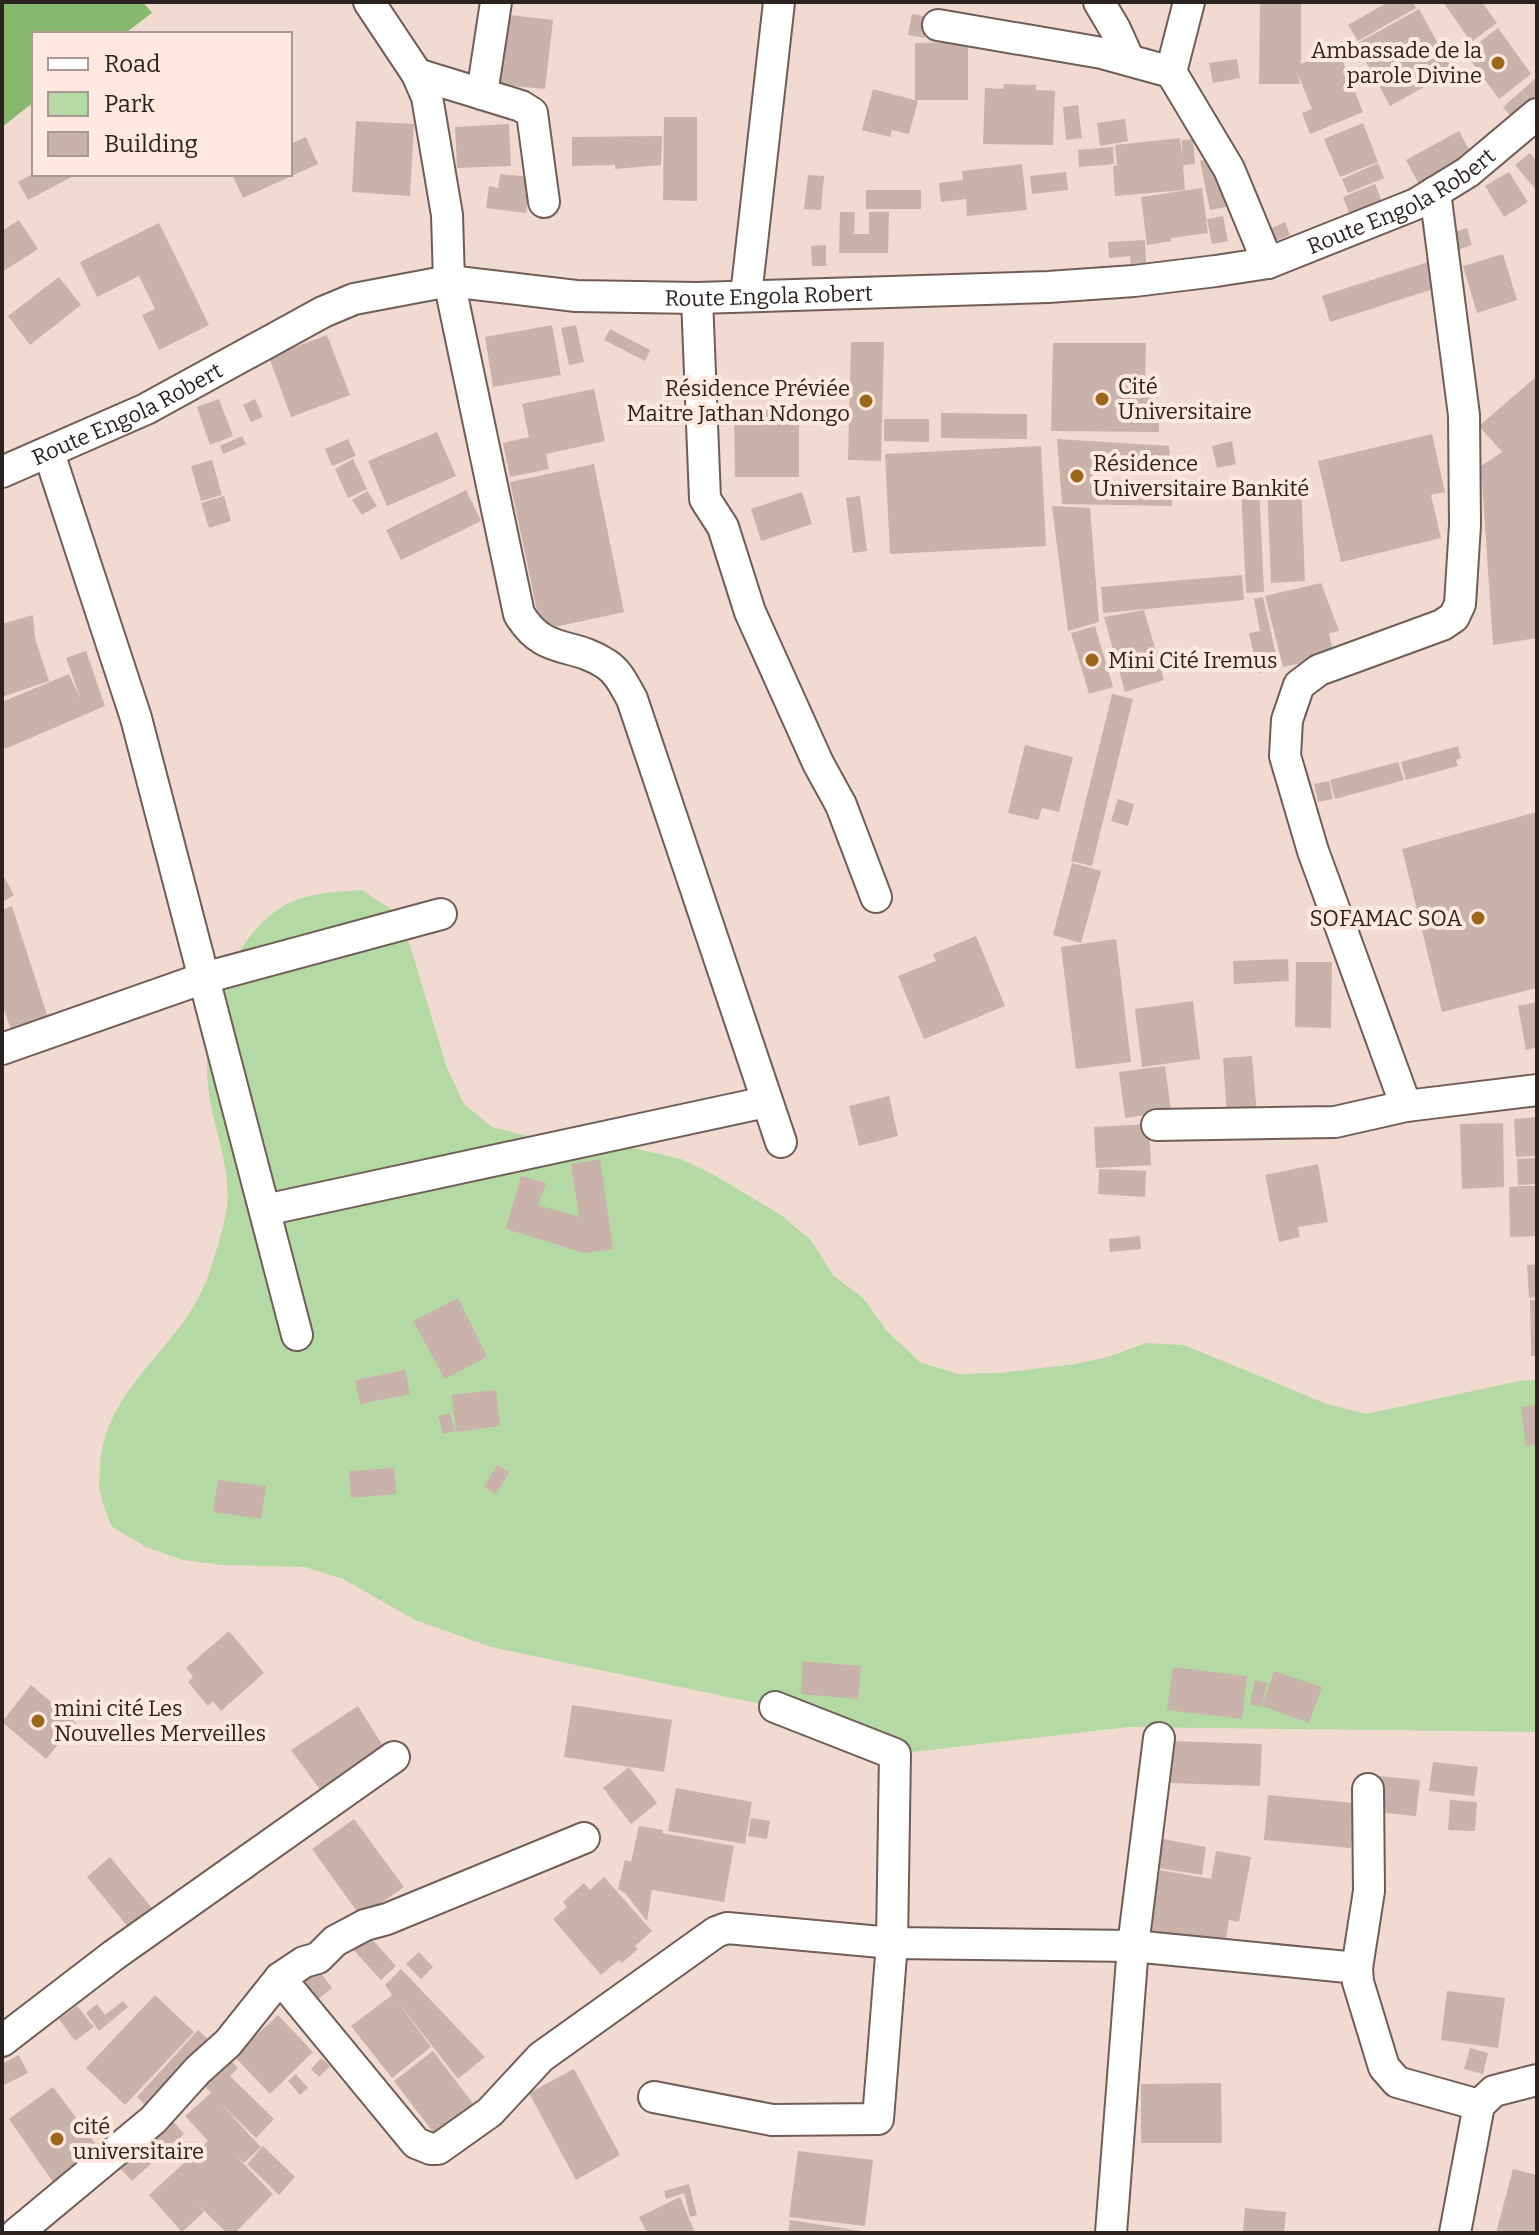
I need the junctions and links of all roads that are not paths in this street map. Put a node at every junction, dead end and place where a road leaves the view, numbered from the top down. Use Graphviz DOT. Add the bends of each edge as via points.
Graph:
graph roads {
  1 [pos="369,2"];
  2 [pos="496,2"];
  3 [pos="779,2"];
  4 [pos="1099,2"];
  5 [pos="1189,2"];
  6 [pos="938,25"];
  7 [pos="1129,60"];
  8 [pos="1171,72"];
  9 [pos="417,74"];
  10 [pos="482,94"];
  11 [pos="1537,114"];
  12 [pos="1435,192"];
  13 [pos="544,202"];
  14 [pos="1268,263"];
  15 [pos="449,281"];
  16 [pos="746,296"];
  17 [pos="697,298"];
  18 [pos="49,453"];
  19 [pos="2,472"];
  20 [pos="876,897"];
  21 [pos="441,914"];
  22 [pos="204,978"];
  23 [pos="2,1049"];
  24 [pos="1537,1090"];
  25 [pos="766,1102"];
  26 [pos="1406,1106"];
  27 [pos="1157,1125"];
  28 [pos="781,1142"];
  29 [pos="265,1210"];
  30 [pos="297,1335"];
  31 [pos="775,1707"];
  32 [pos="1159,1738"];
  33 [pos="394,1757"];
  34 [pos="1368,1789"];
  35 [pos="584,1838"];
  36 [pos="892,1943"];
  37 [pos="1133,1946"];
  38 [pos="1357,1968"];
  39 [pos="280,1978"];
  40 [pos="2,2041"];
  41 [pos="1537,2080"];
  42 [pos="654,2097"];
  43 [pos="1479,2105"];
  44 [pos="17,2233"];
  45 [pos="1111,2233"];
  46 [pos="1455,2233"];
  1 -- 9 [label="street"];
  2 -- 10 [label="street"];
  3 -- 16 [label="street"];
  4 -- 7 [label="street"];
  5 -- 8 [label="street"];
  6 -- 7 [label="street"];
  7 -- 8 [label="street"];
  8 -- 14 [label="street" via="1229,169"];
  9 -- 10 [label="street"];
  9 -- 15 [label="street" via="427,97 447,215"];
  10 -- 13 [label="street" via="532,113"];
  11 -- 12 [label="street, Route Engola Robert" via="1468,172"];
  12 -- 14 [label="street, Route Engola Robert"];
  12 -- 26 [label="street" via="1464,415 1460,604 1442,625 1319,670 1299,685 1287,720 1285,756 1313,851"];
  14 -- 16 [label="street, Route Engola Robert" via="1120,282"];
  15 -- 17 [label="street, Route Engola Robert" via="576,296"];
  15 -- 18 [label="street, Route Engola Robert" via="354,299 323,312 146,409"];
  15 -- 25 [label="street" via="519,614 538,639 604,662 632,699"];
  16 -- 17 [label="street, Route Engola Robert"];
  17 -- 20 [label="street" via="705,499 723,527 750,612 841,805"];
  18 -- 19 [label="street, Route Engola Robert"];
  18 -- 22 [label="street" via="136,718"];
  21 -- 22 [label="street"];
  22 -- 23 [label="street"];
  22 -- 29 [label="street"];
  24 -- 26 [label="street"];
  25 -- 28 [label="street"];
  25 -- 29 [label="street"];
  26 -- 27 [label="street" via="1335,1122"];
  29 -- 30 [label="street"];
  31 -- 36 [label="street" via="895,1754"];
  32 -- 37 [label="street"];
  33 -- 40 [label="street"];
  34 -- 38 [label="street" via="1369,1891"];
  35 -- 39 [label="street" via="365,1925"];
  36 -- 37 [label="street"];
  36 -- 39 [label="street" via="727,1928 716,1932 541,2057 490,2112 438,2149 416,2143"];
  36 -- 42 [label="street" via="878,2119 772,2120"];
  37 -- 38 [label="street"];
  37 -- 45 [label="street"];
  38 -- 43 [label="street" via="1384,2067 1397,2082"];
  39 -- 44 [label="street" via="228,2043 153,2120"];
  41 -- 43 [label="street" via="1494,2091"];
  43 -- 46 [label="street"];
}
